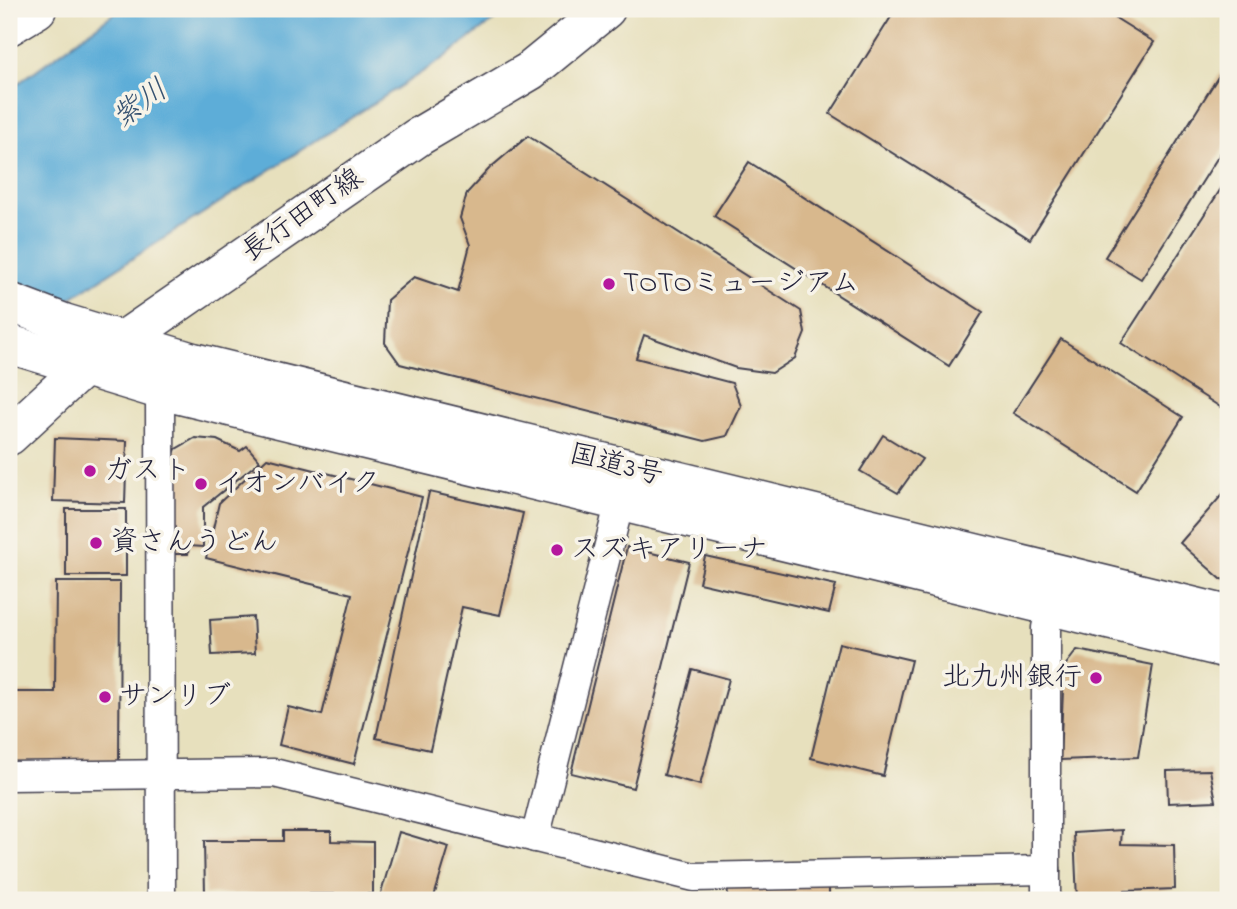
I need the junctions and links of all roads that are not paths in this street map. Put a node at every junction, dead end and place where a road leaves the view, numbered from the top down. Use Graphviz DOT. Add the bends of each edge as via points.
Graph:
graph roads {
  1 [pos="19,9"];
  2 [pos="37,9"];
  3 [pos="606,9"];
  4 [pos="9,15"];
  5 [pos="9,26"];
  6 [pos="9,302"];
  7 [pos="121,341"];
  8 [pos="15,347"];
  9 [pos="83,369"];
  10 [pos="160,390"];
  11 [pos="9,436"];
  12 [pos="620,501"];
  13 [pos="1054,590"];
  14 [pos="1228,615"];
  15 [pos="1228,649"];
  16 [pos="161,774"];
  17 [pos="9,776"];
  18 [pos="535,838"];
  19 [pos="1046,870"];
  20 [pos="161,900"];
  21 [pos="1046,900"];
  1 -- 4 [label="main road"];
  2 -- 5 [label="main road"];
  3 -- 7 [label="main road, 長行田町線" via="530,71 418,137"];
  6 -- 7 [label="main road, 国道3号"];
  7 -- 9 [label="main road, 長行田町線"];
  7 -- 13 [label="main road, 国道3号"];
  8 -- 9 [label="main road, 国道3号"];
  9 -- 10 [label="main road, 国道3号"];
  9 -- 11 [label="main road, 長行田町線"];
  10 -- 12 [label="main road, 国道3号"];
  10 -- 16 [label="street"];
  12 -- 13 [label="main road, 国道3号"];
  12 -- 18 [label="street"];
  13 -- 14 [label="main road, 国道3号"];
  13 -- 15 [label="main road, 国道3号"];
  13 -- 19 [label="street" via="1045,628"];
  16 -- 17 [label="street"];
  16 -- 18 [label="street" via="274,773"];
  16 -- 20 [label="street"];
  18 -- 19 [label="street" via="694,877"];
  19 -- 21 [label="street"];
}
